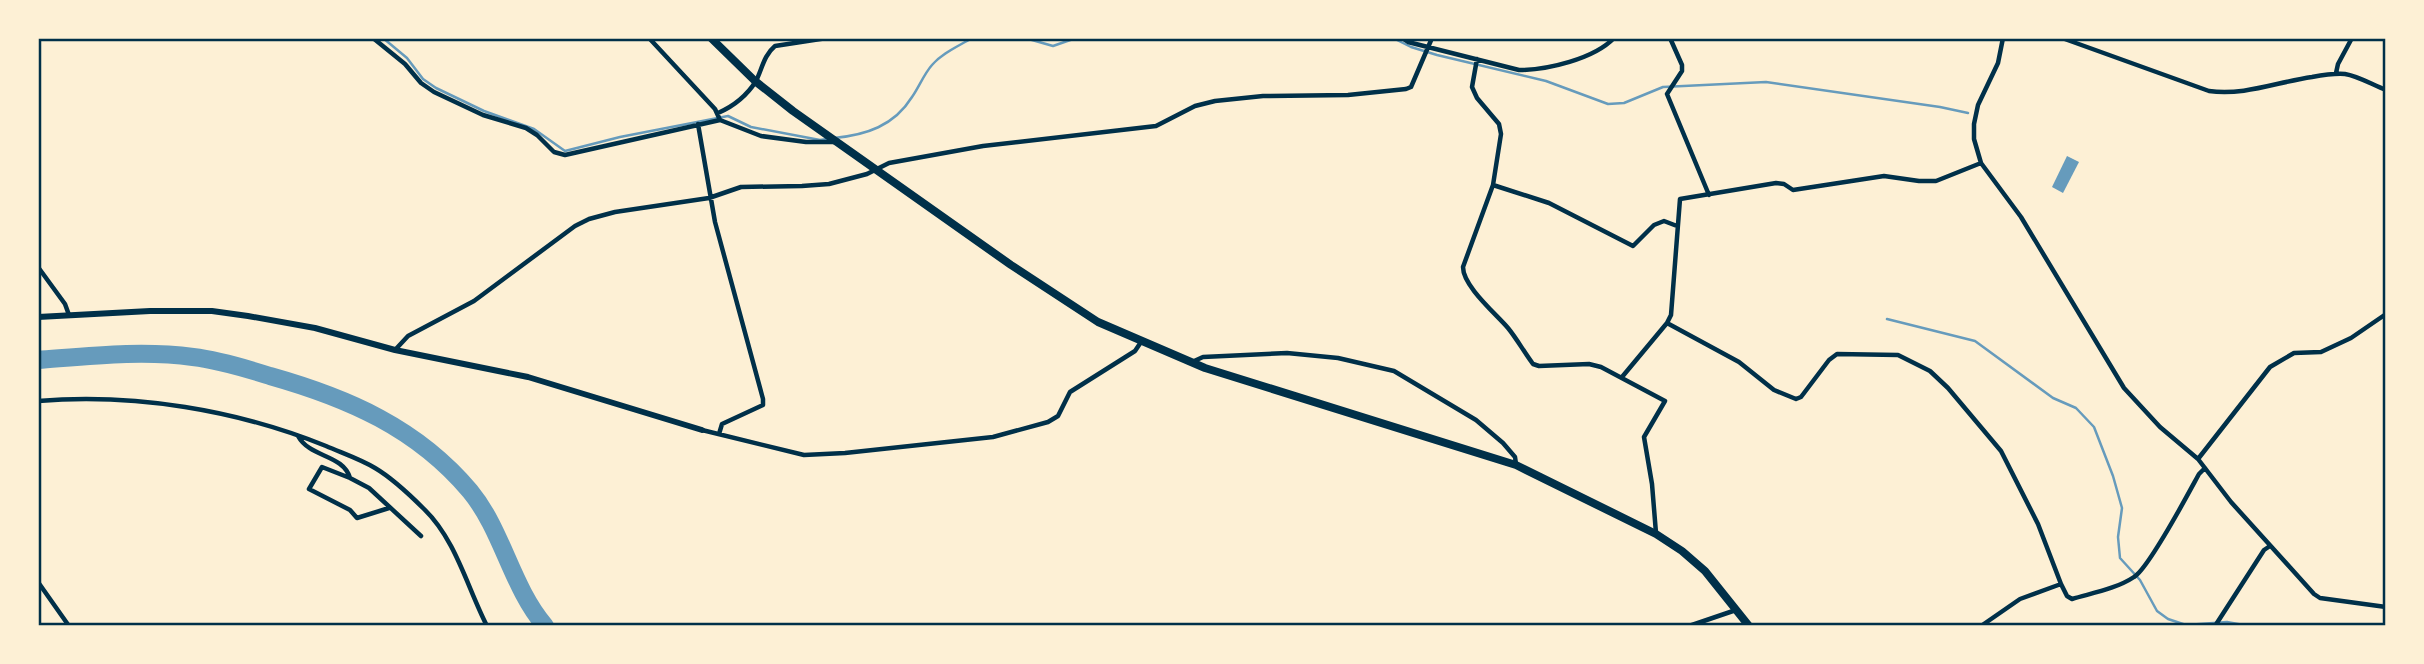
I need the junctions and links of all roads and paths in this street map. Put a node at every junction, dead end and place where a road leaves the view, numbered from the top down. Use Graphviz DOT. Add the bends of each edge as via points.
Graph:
graph roads {
  1 [pos="373,38"];
  2 [pos="649,38"];
  3 [pos="712,38"];
  4 [pos="827,38"];
  5 [pos="1402,38"];
  6 [pos="1432,38"];
  7 [pos="1614,38"];
  8 [pos="1670,38"];
  9 [pos="2003,38"];
  10 [pos="2062,38"];
  11 [pos="2352,38"];
  12 [pos="1427,50"];
  13 [pos="1476,63"];
  14 [pos="2336,73"];
  15 [pos="755,81"];
  16 [pos="2385,90"];
  17 [pos="719,117"];
  18 [pos="698,124"];
  19 [pos="836,142"];
  20 [pos="1982,163"];
  21 [pos="876,170"];
  22 [pos="1493,185"];
  23 [pos="1709,195"];
  24 [pos="709,198"];
  25 [pos="1676,226"];
  26 [pos="38,267"];
  27 [pos="2385,314"];
  28 [pos="69,315"];
  29 [pos="38,317"];
  30 [pos="1667,323"];
  31 [pos="1141,342"];
  32 [pos="395,349"];
  33 [pos="1191,363"];
  34 [pos="1622,377"];
  35 [pos="38,401"];
  36 [pos="702,430"];
  37 [pos="719,434"];
  38 [pos="298,435"];
  39 [pos="2198,459"];
  40 [pos="1516,465"];
  41 [pos="2205,468"];
  42 [pos="350,478"];
  43 [pos="389,508"];
  44 [pos="1656,534"];
  45 [pos="421,536"];
  46 [pos="2270,546"];
  47 [pos="38,582"];
  48 [pos="2061,584"];
  49 [pos="2385,607"];
  50 [pos="1737,609"];
  51 [pos="69,625"];
  52 [pos="487,625"];
  53 [pos="1689,625"];
  54 [pos="1749,625"];
  55 [pos="1982,625"];
  56 [pos="2215,625"];
  1 -- 18 [label="street" via="433,92 526,128 554,152 565,155"];
  2 -- 17 [label="street"];
  3 -- 15 [label="main road"];
  4 -- 15 [label="street" via="775,46"];
  5 -- 12 [label="street"];
  6 -- 12 [label="street"];
  7 -- 13 [label="street" via="1596,51 1535,70"];
  8 -- 23 [label="street" via="1682,71 1667,94"];
  9 -- 20 [label="street" via="1974,124"];
  10 -- 14 [label="street" via="2209,91 2244,92"];
  11 -- 14 [label="street"];
  12 -- 13 [label="street"];
  12 -- 21 [label="street" via="1406,89 1215,101 1156,125 984,146 889,163"];
  13 -- 22 [label="street" via="1472,87 1499,124 1501,134"];
  14 -- 16 [label="street"];
  15 -- 17 [label="street" via="740,101"];
  15 -- 19 [label="main road"];
  17 -- 18 [label="street"];
  17 -- 19 [label="street" via="761,136"];
  18 -- 24 [label="street"];
  19 -- 21 [label="main road"];
  20 -- 23 [label="street" via="1936,181 1884,176 1793,190 1776,183"];
  20 -- 39 [label="street" via="2021,217 2124,388"];
  21 -- 24 [label="street" via="828,184 741,187"];
  21 -- 31 [label="main road" via="1076,309"];
  22 -- 25 [label="street" via="1549,203 1633,246 1654,225 1664,221"];
  22 -- 34 [label="street" via="1462,273 1533,364 1589,364"];
  23 -- 25 [label="street" via="1680,199"];
  24 -- 32 [label="street" via="589,219 474,300 408,336"];
  24 -- 37 [label="street" via="763,399 762,405 722,424"];
  25 -- 30 [label="street"];
  26 -- 28 [label="street"];
  27 -- 39 [label="street" via="2321,352 2294,353 2270,367"];
  28 -- 29 [label="street"];
  28 -- 32 [label="street" via="212,311 315,328"];
  30 -- 34 [label="street"];
  30 -- 48 [label="street" via="1796,399 1837,354 1898,355 1930,372 2001,451 2038,524"];
  31 -- 33 [label="main road"];
  31 -- 37 [label="street" via="1135,351 1070,392 1058,416 993,436 804,454"];
  32 -- 36 [label="street" via="528,377"];
  33 -- 40 [label="main road"];
  33 -- 40 [label="street" via="1203,356 1287,353 1338,358 1394,371 1476,420 1503,443"];
  34 -- 44 [label="street" via="1665,401 1644,437"];
  35 -- 38 [label="street" via="190,407"];
  36 -- 37 [label="street"];
  38 -- 42 [label="street" via="303,445 348,469"];
  38 -- 52 [label="street" via="375,468 425,510 445,536"];
  39 -- 41 [label="street"];
  40 -- 44 [label="main road"];
  41 -- 46 [label="street"];
  41 -- 48 [label="street" via="2139,573 2114,587 2072,599"];
  42 -- 43 [label="street" via="369,488"];
  42 -- 43 [label="street" via="322,467 309,489 357,517"];
  43 -- 45 [label="street"];
  44 -- 50 [label="main road" via="1705,571"];
  46 -- 49 [label="street" via="2320,598"];
  46 -- 56 [label="street"];
  47 -- 51 [label="street"];
  48 -- 55 [label="street" via="2026,596"];
  50 -- 53 [label="street"];
  50 -- 54 [label="main road"];
}
